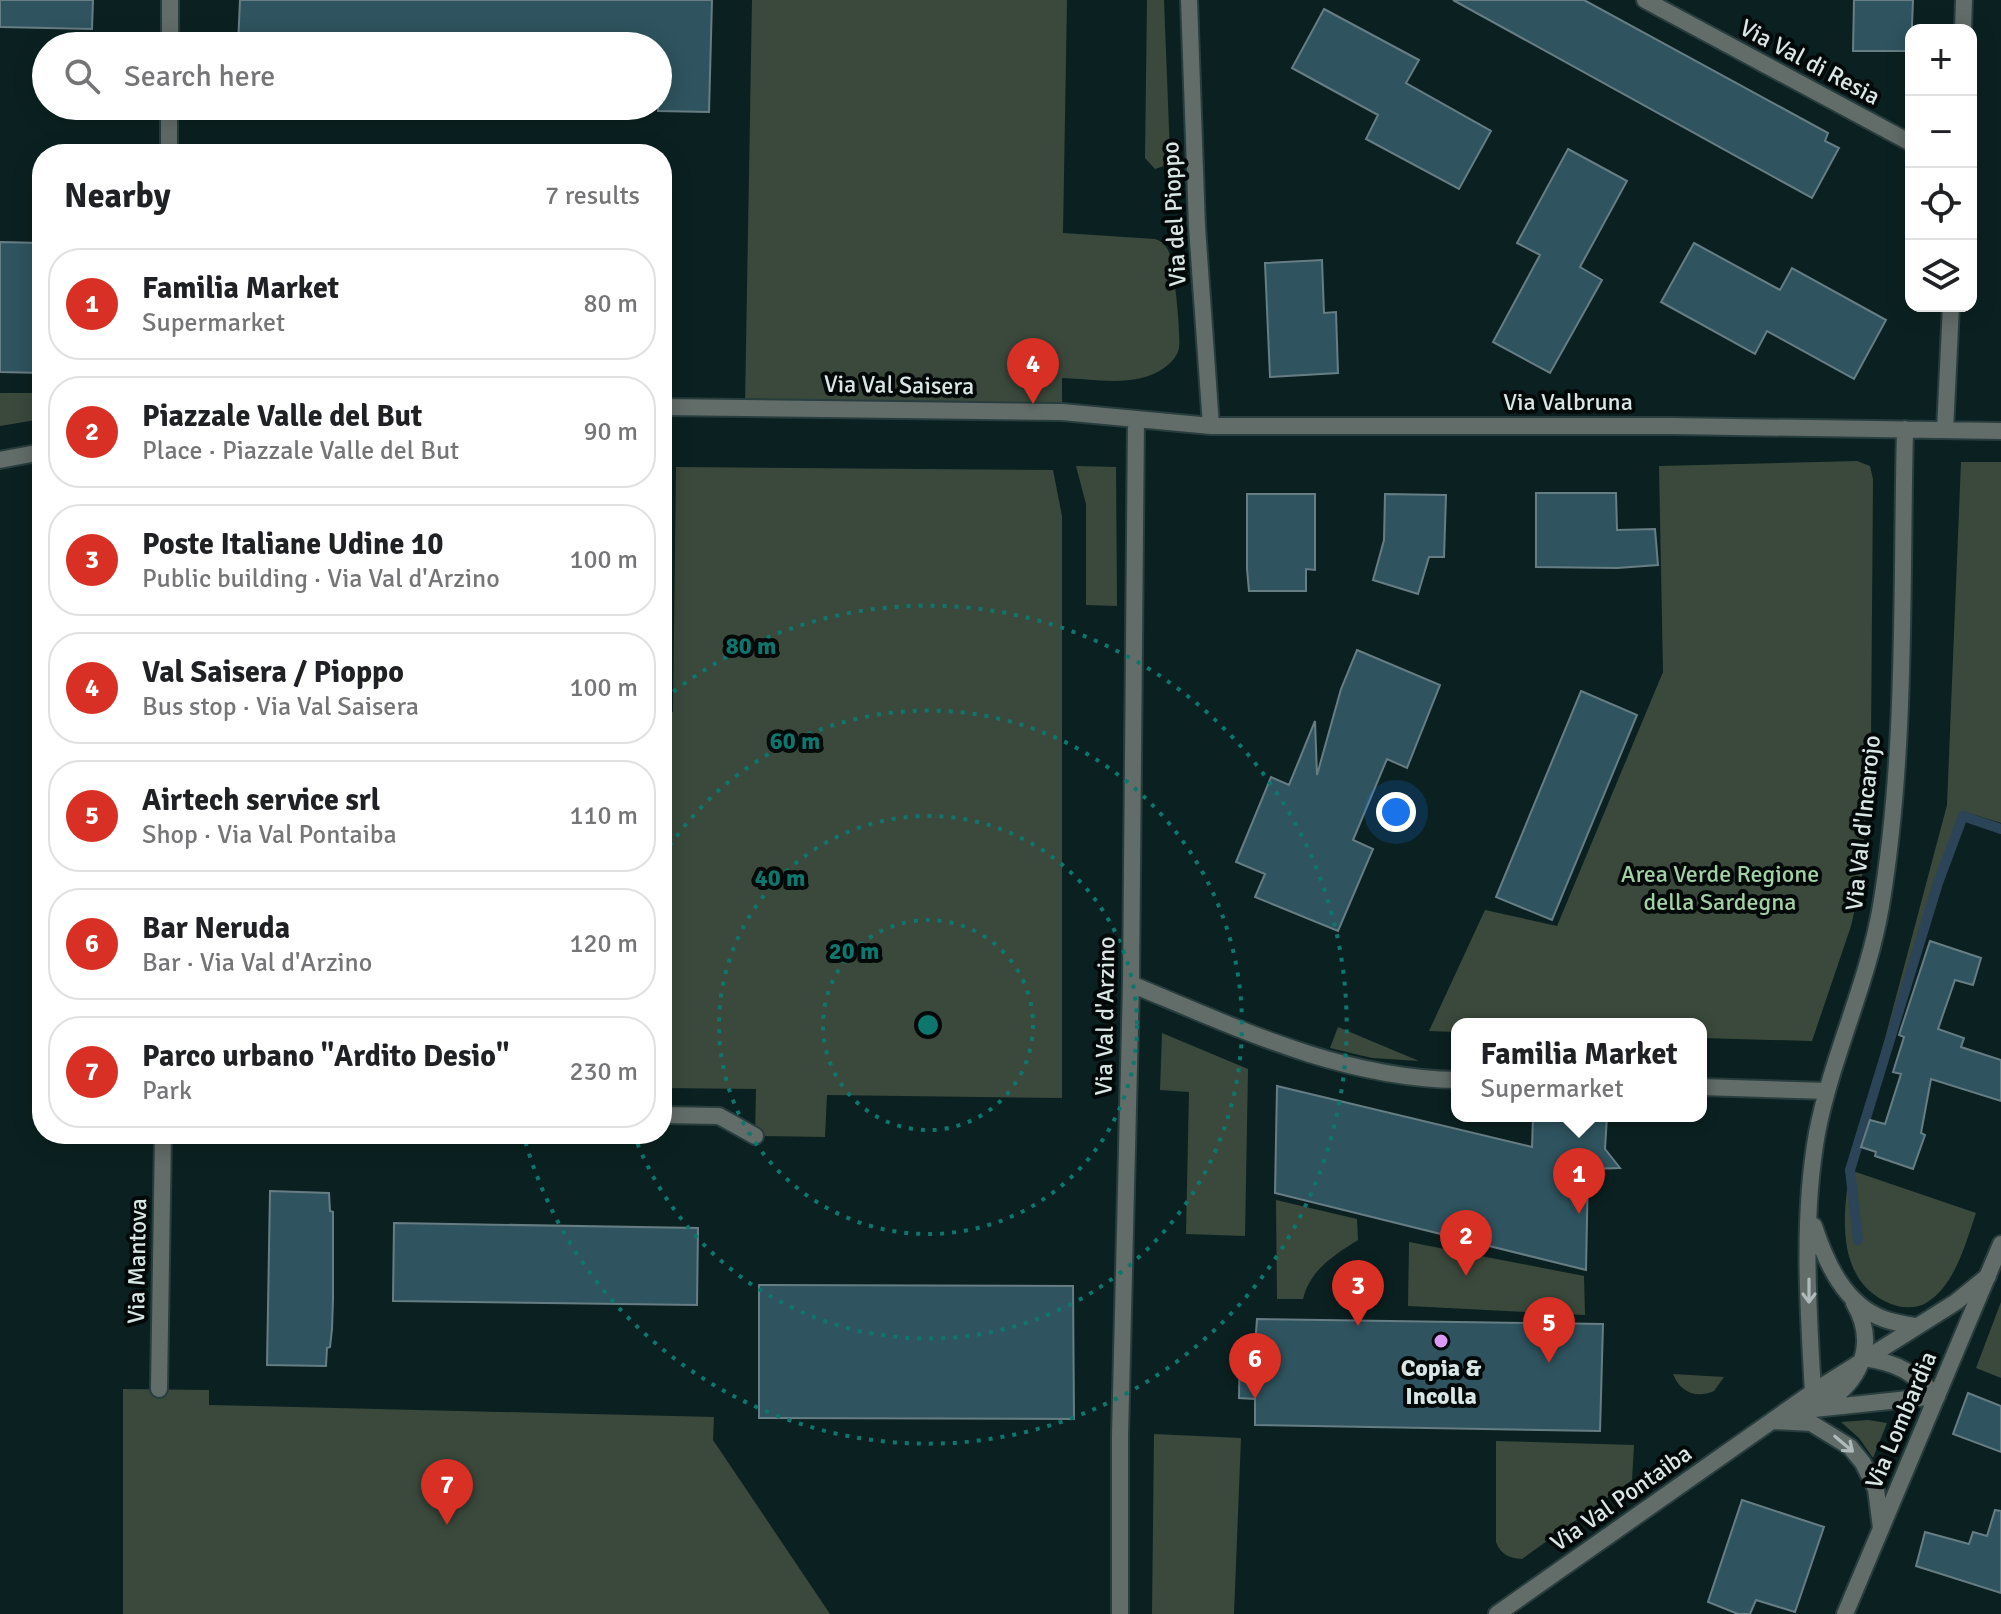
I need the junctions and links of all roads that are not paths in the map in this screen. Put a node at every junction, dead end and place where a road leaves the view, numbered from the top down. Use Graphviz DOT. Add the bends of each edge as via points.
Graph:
graph roads {
  1 [pos="170,0"];
  2 [pos="1189,0"];
  3 [pos="1645,0"];
  4 [pos="1964,0"];
  5 [pos="1963,24"];
  6 [pos="170,32"];
  7 [pos="169,120"];
  8 [pos="1905,140"];
  9 [pos="169,144"];
  10 [pos="1951,312"];
  11 [pos="672,407"];
  12 [pos="1136,419"];
  13 [pos="1211,426"];
  14 [pos="1905,429"];
  15 [pos="1945,430"];
  16 [pos="2001,431"];
  17 [pos="32,454"];
  18 [pos="0,460"];
  19 [pos="1131,984"];
  20 [pos="1451,1079"];
  21 [pos="1707,1087"];
  22 [pos="1827,1091"];
  23 [pos="672,1115"];
  24 [pos="755,1136"];
  25 [pos="163,1144"];
  26 [pos="1809,1213"];
  27 [pos="2001,1244"];
  28 [pos="1988,1276"];
  29 [pos="1847,1291"];
  30 [pos="1915,1326"];
  31 [pos="1864,1358"];
  32 [pos="159,1389"];
  33 [pos="1937,1396"];
  34 [pos="1814,1401"];
  35 [pos="1773,1421"];
  36 [pos="1881,1528"];
  37 [pos="1120,1614"];
  38 [pos="1497,1614"];
  39 [pos="1845,1614"];
  1 -- 6 [label="street"];
  2 -- 13 [label="street, Via del Pioppo"];
  3 -- 8 [label="street, Via Val di Resia"];
  4 -- 5 [label="street"];
  7 -- 9 [label="street"];
  10 -- 15 [label="street"];
  11 -- 12 [label="street, Via Val Saisera" via="1062,412"];
  12 -- 13 [label="street, Via Valbruna"];
  12 -- 19 [label="street, Via Val d'Arzino"];
  13 -- 14 [label="street, Via Valbruna"];
  14 -- 15 [label="street, Via Valbruna"];
  14 -- 22 [label="street, Via Val d'Incarojo" via="1898,711 1881,908"];
  15 -- 16 [label="street, Via Valbruna"];
  17 -- 18 [label="street"];
  19 -- 20 [label="street" via="1315,1058 1379,1073"];
  19 -- 37 [label="street, Via Val d'Arzino"];
  21 -- 22 [label="street"];
  22 -- 26 [label="street, Via Val d'Incarojo" via="1811,1172"];
  23 -- 24 [label="street" via="719,1116"];
  25 -- 32 [label="street, Via Mantova"];
  26 -- 29 [label="street, Via Val d'Incarojo" via="1822,1252"];
  26 -- 34 [label="street, Via Val d'Incarojo, one-way"];
  27 -- 28 [label="street, Via Lombardia"];
  28 -- 30 [label="street, Via Val Pontaiba"];
  28 -- 33 [label="street, Via Lombardia"];
  29 -- 30 [label="street, Via Val d'Incarojo" via="1884,1319"];
  29 -- 31 [label="street, Via Val d'Incarojo" via="1863,1318"];
  30 -- 31 [label="street, Via Val Pontaiba"];
  31 -- 33 [label="street" via="1889,1361"];
  31 -- 34 [label="street, Via Val Pontaiba"];
  33 -- 34 [label="street, Via Val Pontaiba"];
  33 -- 36 [label="street, Via Lombardia"];
  34 -- 35 [label="street, Via Val Pontaiba"];
  35 -- 36 [label="street, one-way" via="1811,1423 1850,1447 1876,1489"];
  35 -- 38 [label="street, Via Val Pontaiba"];
  36 -- 39 [label="street, Via Lombardia"];
}
